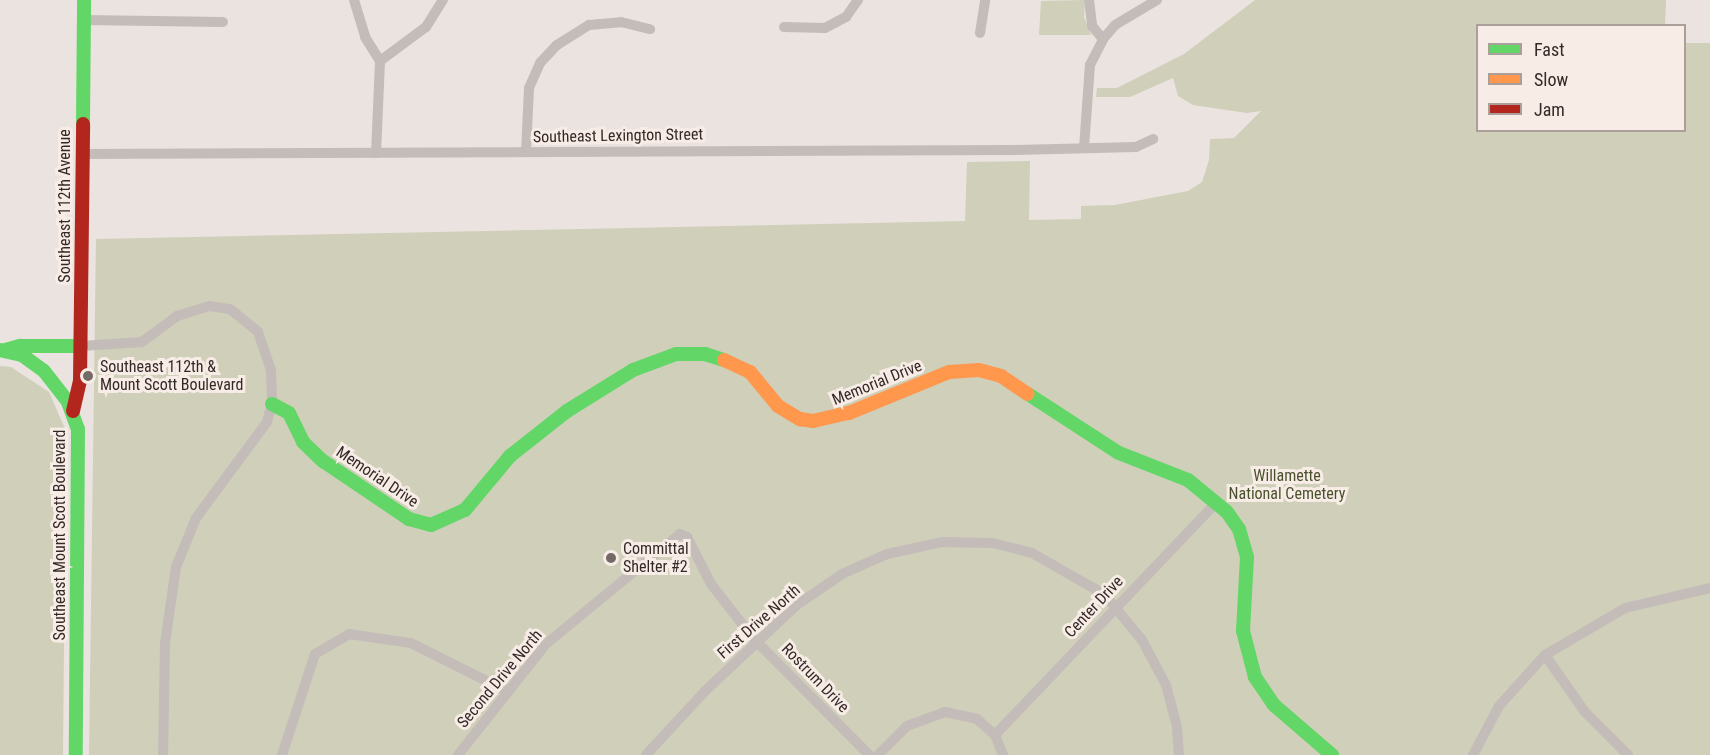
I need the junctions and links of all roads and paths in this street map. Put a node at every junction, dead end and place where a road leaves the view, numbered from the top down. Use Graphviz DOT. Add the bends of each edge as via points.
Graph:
graph roads {
  1 [pos="84,0"];
  2 [pos="354,0"];
  3 [pos="443,0"];
  4 [pos="858,0"];
  5 [pos="985,0"];
  6 [pos="1089,0"];
  7 [pos="1157,0"];
  8 [pos="84,20"];
  9 [pos="223,22"];
  10 [pos="784,27"];
  11 [pos="650,29"];
  12 [pos="980,33"];
  13 [pos="1103,39"];
  14 [pos="380,62"];
  15 [pos="1153,140"];
  16 [pos="1084,148"];
  17 [pos="526,152"];
  18 [pos="376,153"];
  19 [pos="82,154"];
  20 [pos="81,346"];
  21 [pos="2,350"];
  22 [pos="272,404"];
  23 [pos="73,411"];
  24 [pos="1217,502"];
  25 [pos="680,534"];
  26 [pos="1710,588"];
  27 [pos="1114,606"];
  28 [pos="759,641"];
  29 [pos="1545,655"];
  30 [pos="507,691"];
  31 [pos="995,735"];
  32 [pos="76,755"];
  33 [pos="163,755"];
  34 [pos="282,755"];
  35 [pos="458,755"];
  36 [pos="646,755"];
  37 [pos="869,755"];
  38 [pos="878,755"];
  39 [pos="1003,755"];
  40 [pos="1179,755"];
  41 [pos="1332,755"];
  42 [pos="1473,755"];
  43 [pos="1628,755"];
  1 -- 8 [label="street, Southeast 112th Avenue"];
  2 -- 14 [label="street" via="365,37"];
  3 -- 14 [label="street" via="426,27"];
  4 -- 10 [label="street" via="846,17 825,28"];
  5 -- 12 [label="street"];
  6 -- 13 [label="street" via="1092,26"];
  7 -- 13 [label="street" via="1123,20"];
  8 -- 9 [label="street"];
  8 -- 19 [label="street, Southeast 112th Avenue"];
  11 -- 17 [label="street" via="621,22 595,24 579,29 557,45 540,63 529,88"];
  13 -- 16 [label="street" via="1086,83"];
  14 -- 18 [label="street"];
  15 -- 16 [label="street, Southeast Lexington Street" via="1136,147"];
  16 -- 17 [label="street, Southeast Lexington Street"];
  17 -- 18 [label="street, Southeast Lexington Street"];
  18 -- 19 [label="street, Southeast Lexington Street"];
  19 -- 20 [label="street, Southeast 112th Avenue"];
  20 -- 21 [label="street, Southeast Mount Scott Boulevard" via="20,346"];
  20 -- 22 [label="street" via="142,342 193,308 230,309 258,332 266,349 272,370"];
  20 -- 23 [label="street, Southeast 112th Avenue"];
  21 -- 23 [label="street, Southeast Mount Scott Boulevard" via="22,355 44,371"];
  22 -- 24 [label="street, Memorial Drive" via="289,413 303,442 323,461 409,519 431,525 465,510 510,456 567,411 617,379 662,358 690,352 720,357 750,372 787,413 813,422 849,413 949,372 979,370 1001,376 1095,439 1126,456 1188,480"];
  22 -- 33 [label="street" via="267,422 196,518 176,567 163,664"];
  23 -- 32 [label="street, Southeast Mount Scott Boulevard" via="79,445"];
  24 -- 27 [label="street, Center Drive"];
  24 -- 41 [label="street, Memorial Drive" via="1244,542 1248,569 1243,631 1255,677 1279,710"];
  25 -- 28 [label="street, Rostrum Drive" via="687,537 711,585"];
  25 -- 30 [label="street, Second Drive North" via="546,644"];
  26 -- 29 [label="street" via="1625,608"];
  27 -- 28 [label="street, First Drive North" via="1104,594 1032,553 993,543 942,542 887,554 842,574 797,605"];
  27 -- 31 [label="street, Center Drive"];
  27 -- 40 [label="street, First Drive North" via="1142,640 1166,685 1178,727"];
  28 -- 36 [label="street, First Drive North" via="705,691"];
  28 -- 37 [label="street, Rostrum Drive"];
  29 -- 42 [label="street" via="1499,706"];
  29 -- 43 [label="street" via="1585,712"];
  30 -- 34 [label="street" via="411,643 349,634 315,654"];
  30 -- 35 [label="street, Second Drive North"];
  31 -- 38 [label="street" via="977,719 945,712 908,726"];
  31 -- 39 [label="street"];
}
